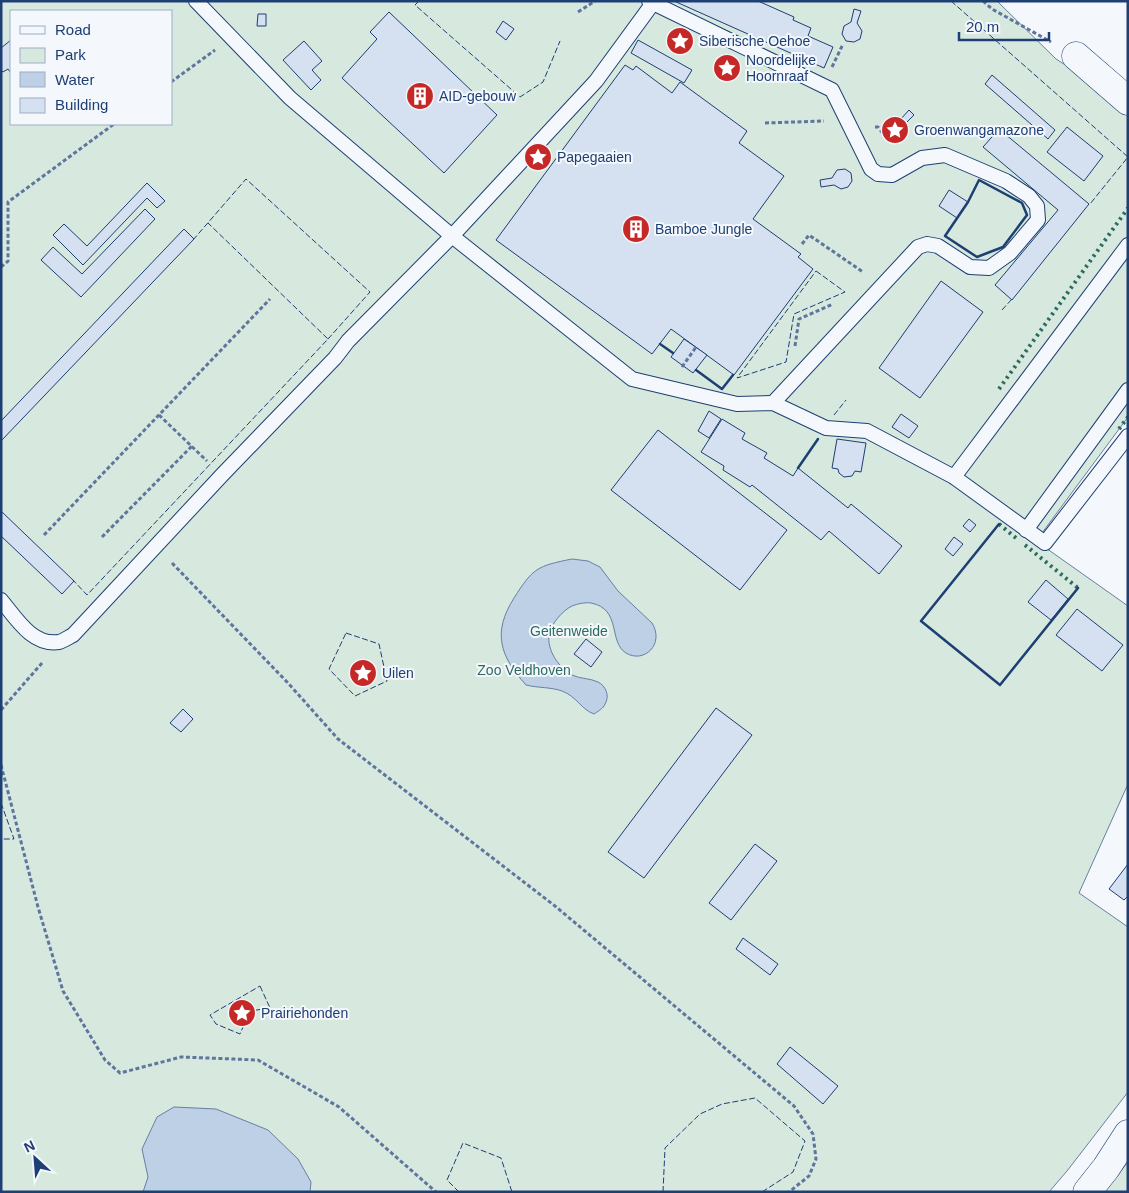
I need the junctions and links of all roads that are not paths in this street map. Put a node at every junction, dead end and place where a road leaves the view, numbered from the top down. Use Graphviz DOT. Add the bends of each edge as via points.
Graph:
graph roads {
  1 [pos="196,1"];
  2 [pos="651,2"];
  3 [pos="1076,56"];
  4 [pos="1128,101"];
  5 [pos="452,236"];
  6 [pos="1128,245"];
  7 [pos="1128,390"];
  8 [pos="773,403"];
  9 [pos="1128,436"];
  10 [pos="954,477"];
  11 [pos="1026,530"];
  12 [pos="1,600"];
  13 [pos="1128,1134"];
  14 [pos="1087,1192"];
  1 -- 5 [label="lane" via="290,98"];
  2 -- 5 [label="lane" via="596,81"];
  2 -- 8 [label="lane" via="832,90 871,169 878,174 892,175 922,158 945,154 1006,180 1029,196 1037,206 1038,220 1010,253 989,268 970,267 938,246 927,244 918,247"];
  3 -- 4 [label="street"];
  5 -- 8 [label="lane" via="632,379 737,404"];
  5 -- 12 [label="lane" via="348,341 336,358 73,635 60,642 41,640 28,632"];
  6 -- 10 [label="lane"];
  7 -- 11 [label="lane"];
  8 -- 10 [label="lane" via="826,428 867,432"];
  9 -- 11 [label="lane" via="1046,543"];
  10 -- 11 [label="lane"];
  13 -- 14 [label="street"];
}
